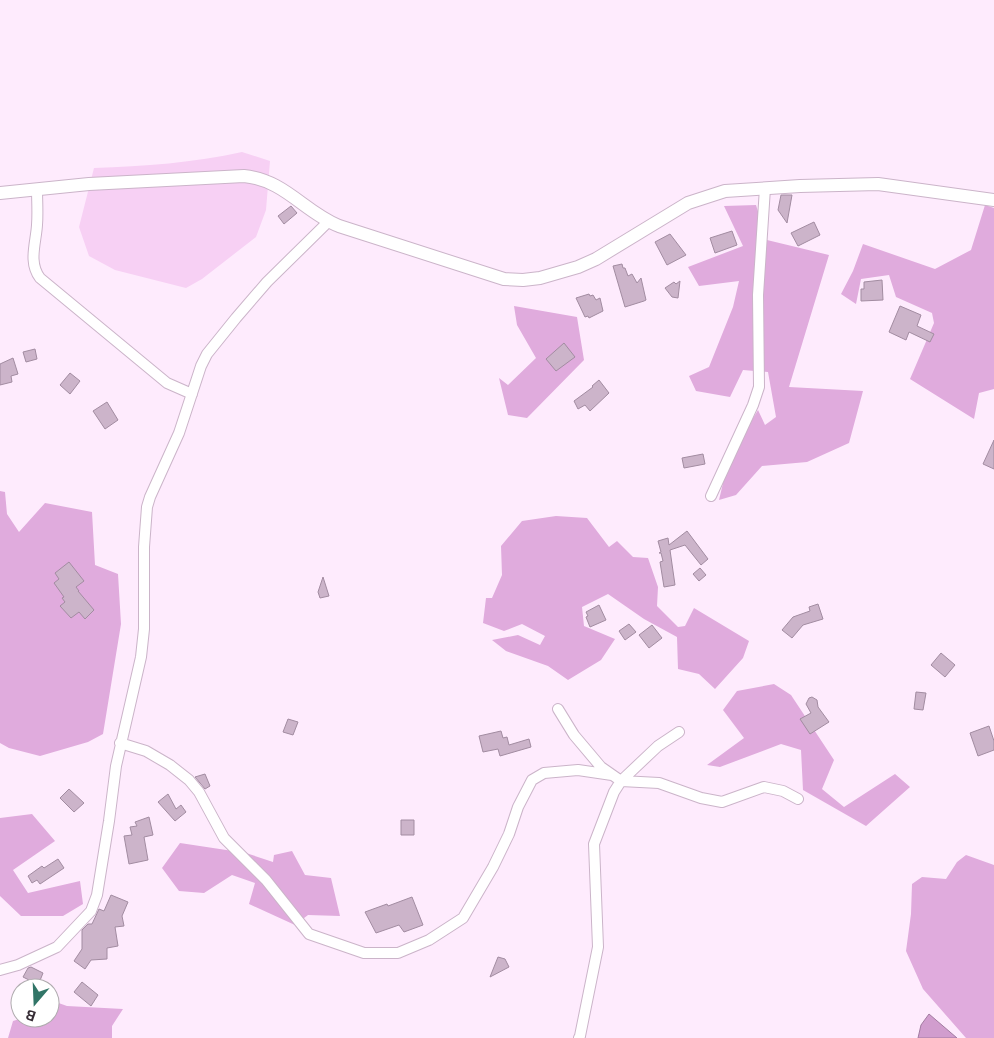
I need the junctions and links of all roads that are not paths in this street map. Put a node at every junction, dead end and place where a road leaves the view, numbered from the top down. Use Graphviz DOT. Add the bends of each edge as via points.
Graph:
graph roads {
  1 [pos="765,188"];
  2 [pos="37,189"];
  3 [pos="0,193"];
  4 [pos="994,200"];
  5 [pos="328,222"];
  6 [pos="192,394"];
  7 [pos="711,496"];
  8 [pos="558,709"];
  9 [pos="679,732"];
  10 [pos="120,743"];
  11 [pos="612,775"];
  12 [pos="621,781"];
  13 [pos="798,799"];
  14 [pos="0,970"];
  15 [pos="579,1038"];
  1 -- 4 [label="street" via="878,184"];
  1 -- 5 [label="street" via="724,191 688,203 596,259 560,273 523,280 504,279"];
  1 -- 7 [label="street" via="758,295 759,387"];
  2 -- 3 [label="street"];
  2 -- 5 [label="street" via="244,176 279,186"];
  2 -- 6 [label="street" via="33,257 40,278 168,383"];
  5 -- 6 [label="street" via="268,282 215,343 203,360"];
  6 -- 10 [label="street" via="147,507 141,657"];
  8 -- 11 [label="street" via="574,735"];
  9 -- 12 [label="street" via="658,746"];
  10 -- 11 [label="street" via="146,751 189,780 224,838 266,880 309,934 364,953 398,953 429,940 463,918 493,867 532,780 544,773 578,770"];
  10 -- 14 [label="street" via="97,895 91,911 57,948"];
  11 -- 12 [label="street"];
  12 -- 13 [label="street" via="659,783 722,802 764,787"];
  12 -- 15 [label="street" via="594,844 598,946"];
}
